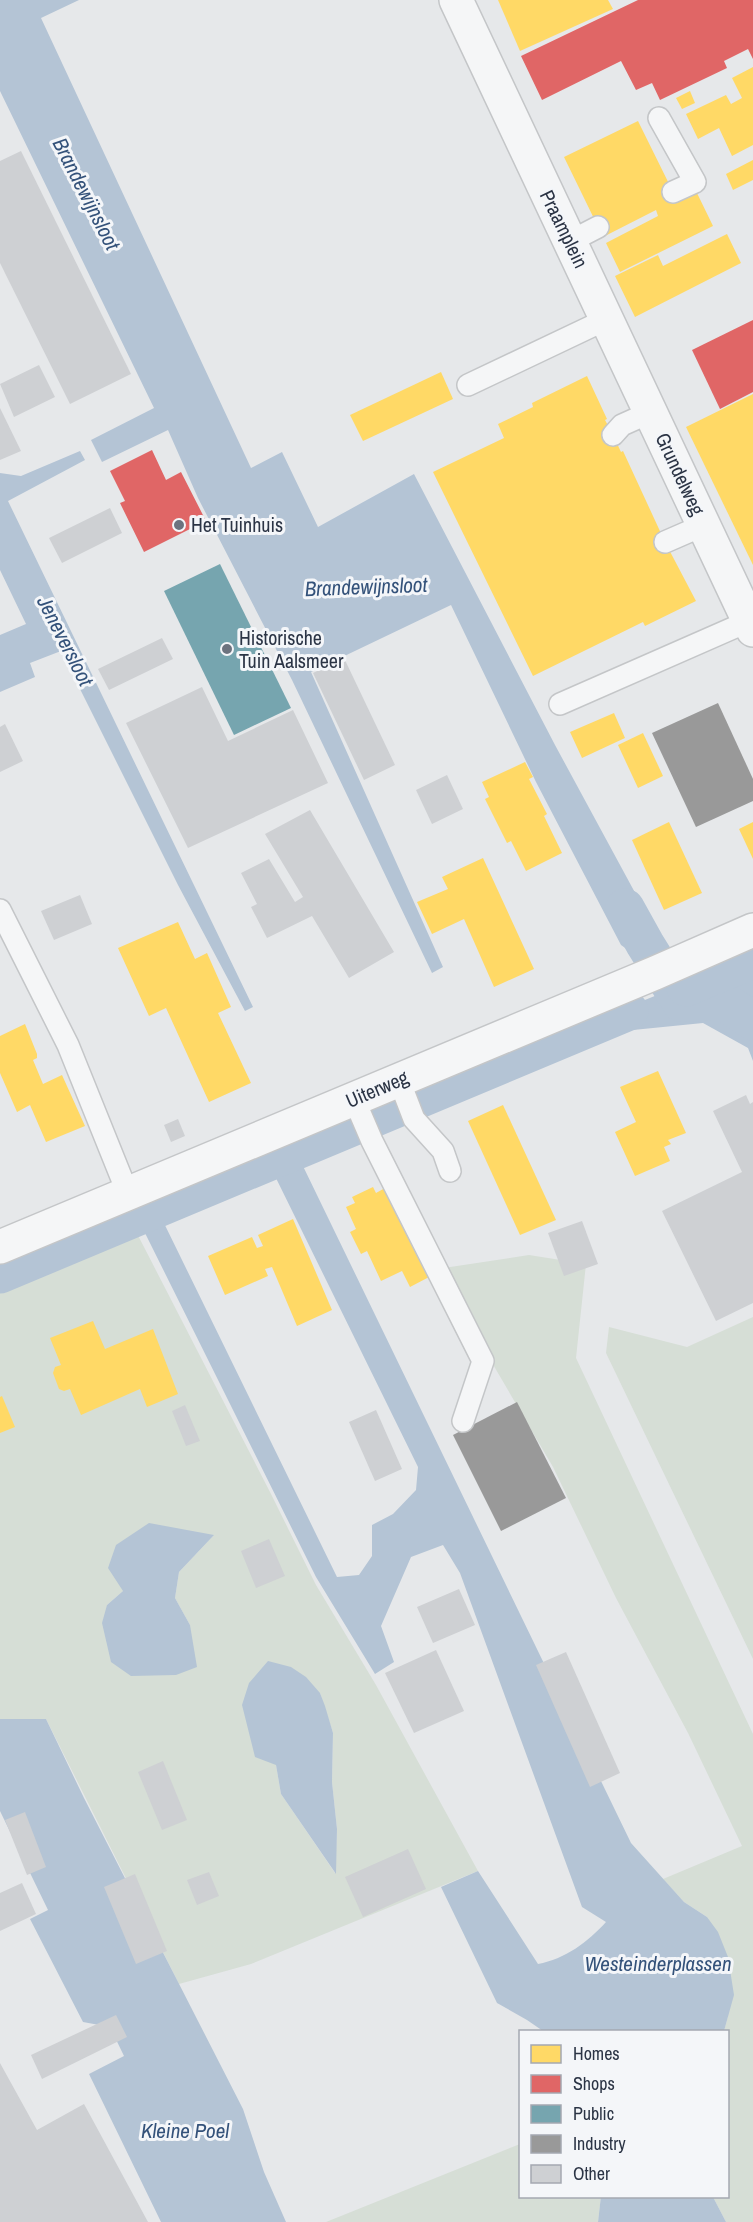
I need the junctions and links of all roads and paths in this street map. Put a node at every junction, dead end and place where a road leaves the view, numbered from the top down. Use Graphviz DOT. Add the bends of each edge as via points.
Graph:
graph roads {
  1 [pos="456,0"];
  2 [pos="659,118"];
  3 [pos="673,192"];
  4 [pos="598,227"];
  5 [pos="569,242"];
  6 [pos="607,319"];
  7 [pos="468,385"];
  8 [pos="651,412"];
  9 [pos="613,435"];
  10 [pos="704,525"];
  11 [pos="665,542"];
  12 [pos="749,614"];
  13 [pos="560,704"];
  14 [pos="0,910"];
  15 [pos="753,930"];
  16 [pos="402,1089"];
  17 [pos="357,1105"];
  18 [pos="450,1171"];
  19 [pos="128,1194"];
  20 [pos="0,1247"];
  21 [pos="463,1421"];
  1 -- 5 [label="street, Praamplein"];
  2 -- 3 [label="lane" via="695,182"];
  4 -- 5 [label="lane"];
  5 -- 6 [label="street, Praamplein"];
  6 -- 7 [label="lane"];
  6 -- 8 [label="street, Grundelweg"];
  8 -- 9 [label="lane" via="622,425"];
  8 -- 10 [label="street, Grundelweg"];
  10 -- 11 [label="lane"];
  10 -- 12 [label="street, Grundelweg"];
  12 -- 13 [label="lane"];
  14 -- 19 [label="lane" via="68,1045"];
  15 -- 16 [label="street, Uiterweg"];
  16 -- 17 [label="street, Uiterweg"];
  16 -- 18 [label="lane" via="414,1119 442,1151"];
  17 -- 19 [label="street, Uiterweg"];
  17 -- 21 [label="lane" via="483,1361"];
  19 -- 20 [label="street, Uiterweg"];
}
